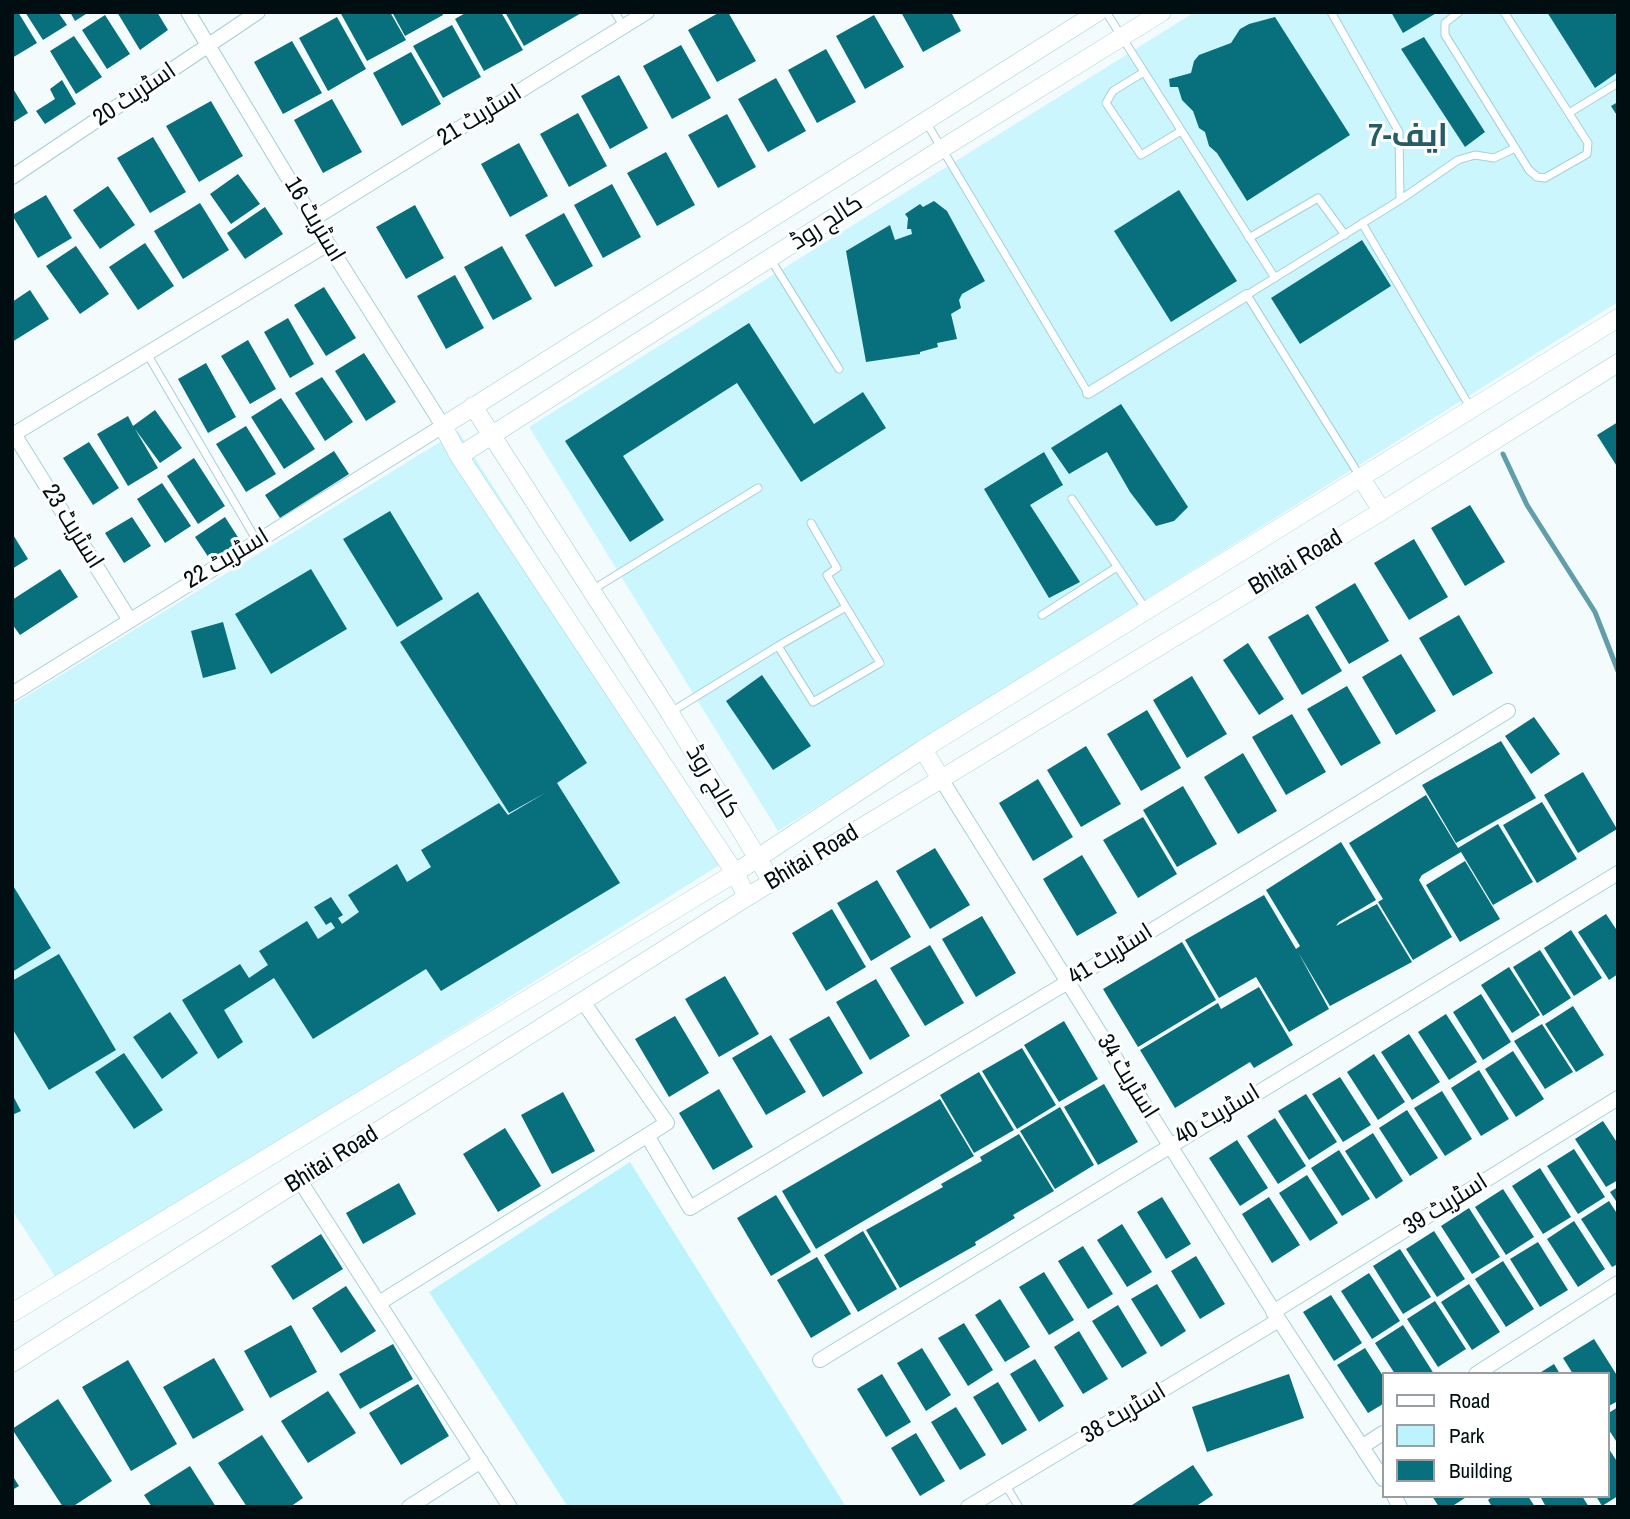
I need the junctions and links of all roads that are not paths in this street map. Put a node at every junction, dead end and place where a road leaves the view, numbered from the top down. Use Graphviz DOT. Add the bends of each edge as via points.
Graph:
graph roads {
  1 [pos="188,12"];
  2 [pos="258,12"];
  3 [pos="615,12"];
  4 [pos="646,12"];
  5 [pos="1098,12"];
  6 [pos="1106,12"];
  7 [pos="1162,12"];
  8 [pos="1331,12"];
  9 [pos="1459,12"];
  10 [pos="1504,12"];
  11 [pos="623,27"];
  12 [pos="1122,37"];
  13 [pos="209,45"];
  14 [pos="1144,72"];
  15 [pos="1618,83"];
  16 [pos="1569,113"];
  17 [pos="926,122"];
  18 [pos="1181,131"];
  19 [pos="943,148"];
  20 [pos="1515,148"];
  21 [pos="12,177"];
  22 [pos="1400,200"];
  23 [pos="313,219"];
  24 [pos="1362,223"];
  25 [pos="1345,234"];
  26 [pos="1249,238"];
  27 [pos="328,244"];
  28 [pos="771,259"];
  29 [pos="1275,278"];
  30 [pos="1247,295"];
  31 [pos="1618,318"];
  32 [pos="146,352"];
  33 [pos="1618,363"];
  34 [pos="839,369"];
  35 [pos="1088,393"];
  36 [pos="472,406"];
  37 [pos="1472,409"];
  38 [pos="443,426"];
  39 [pos="492,435"];
  40 [pos="460,456"];
  41 [pos="1361,478"];
  42 [pos="758,488"];
  43 [pos="1072,499"];
  44 [pos="1382,511"];
  45 [pos="811,523"];
  46 [pos="257,541"];
  47 [pos="1117,567"];
  48 [pos="592,590"];
  49 [pos="846,607"];
  50 [pos="1147,611"];
  51 [pos="1042,615"];
  52 [pos="129,620"];
  53 [pos="778,646"];
  54 [pos="12,694"];
  55 [pos="1508,711"];
  56 [pos="670,713"];
  57 [pos="923,749"];
  58 [pos="941,779"];
  59 [pos="757,857"];
  60 [pos="735,873"];
  61 [pos="1618,873"];
  62 [pos="772,881"];
  63 [pos="747,897"];
  64 [pos="1068,982"];
  65 [pos="584,1003"];
  66 [pos="1618,1098"];
  67 [pos="648,1137"];
  68 [pos="1169,1145"];
  69 [pos="300,1181"];
  70 [pos="1618,1283"];
  71 [pos="379,1303"];
  72 [pos="12,1313"];
  73 [pos="1276,1316"];
  74 [pos="820,1360"];
  75 [pos="12,1363"];
  76 [pos="1479,1372"];
  77 [pos="1382,1434"];
  78 [pos="1363,1446"];
  79 [pos="481,1461"];
  80 [pos="1382,1477"];
  81 [pos="1006,1486"];
  82 [pos="409,1507"];
  83 [pos="510,1507"];
  84 [pos="968,1507"];
  85 [pos="1019,1507"];
  1 -- 13 [label="street, اسٹریٹ 16"];
  2 -- 13 [label="street, اسٹریٹ 20"];
  3 -- 11 [label="lane"];
  4 -- 11 [label="street, اسٹریٹ 21"];
  5 -- 17 [label="street, کالج روڈ"];
  6 -- 12 [label="lane"];
  7 -- 12 [label="street, کالج روڈ"];
  8 -- 22 [label="lane" via="1399,131"];
  9 -- 20 [label="lane" via="1445,23 1445,35"];
  10 -- 16 [label="lane"];
  11 -- 23 [label="street, اسٹریٹ 21"];
  12 -- 14 [label="lane"];
  12 -- 19 [label="street, کالج روڈ"];
  13 -- 21 [label="street, اسٹریٹ 20"];
  13 -- 23 [label="street, اسٹریٹ 16"];
  14 -- 18 [label="lane"];
  14 -- 18 [label="lane" via="1113,91 1106,103 1141,155"];
  15 -- 16 [label="lane"];
  16 -- 20 [label="lane" via="1588,143 1584,157 1541,178 1533,175"];
  17 -- 19 [label="lane"];
  17 -- 36 [label="street, کالج روڈ"];
  18 -- 26 [label="lane"];
  19 -- 28 [label="street, کالج روڈ"];
  19 -- 35 [label="lane"];
  20 -- 22 [label="lane" via="1494,158 1475,155 1458,160"];
  22 -- 24 [label="lane"];
  23 -- 27 [label="street, اسٹریٹ 16"];
  24 -- 25 [label="lane"];
  24 -- 37 [label="lane"];
  25 -- 26 [label="lane" via="1318,198"];
  25 -- 29 [label="lane"];
  26 -- 29 [label="lane"];
  27 -- 32 [label="street"];
  27 -- 38 [label="street, اسٹریٹ 16"];
  28 -- 34 [label="lane"];
  28 -- 39 [label="street, کالج روڈ"];
  29 -- 30 [label="lane"];
  30 -- 35 [label="street"];
  30 -- 41 [label="lane"];
  31 -- 37 [label="street, Bhitai Road"];
  32 -- 46 [label="lane"];
  32 -- 52 [label="street, اسٹریٹ 23" via="14,434"];
  33 -- 44 [label="street, Bhitai Road"];
  36 -- 38 [label="street, کالج روڈ"];
  36 -- 39 [label="street, کالج روڈ"];
  37 -- 41 [label="street, Bhitai Road"];
  38 -- 40 [label="street, کالج روڈ"];
  38 -- 46 [label="street, اسٹریٹ 22"];
  39 -- 40 [label="street, کالج روڈ"];
  39 -- 48 [label="street, کالج روڈ"];
  40 -- 60 [label="street, کالج روڈ"];
  41 -- 44 [label="street"];
  41 -- 50 [label="street, Bhitai Road"];
  42 -- 48 [label="lane"];
  43 -- 47 [label="lane"];
  44 -- 58 [label="street, Bhitai Road"];
  45 -- 49 [label="lane" via="837,568 827,575"];
  46 -- 52 [label="street, اسٹریٹ 22"];
  47 -- 50 [label="lane"];
  47 -- 51 [label="lane"];
  48 -- 56 [label="street, کالج روڈ"];
  49 -- 53 [label="lane"];
  49 -- 53 [label="lane" via="880,663 816,703"];
  50 -- 57 [label="street, Bhitai Road"];
  52 -- 54 [label="street, اسٹریٹ 22"];
  53 -- 56 [label="lane"];
  55 -- 64 [label="street, اسٹریٹ 41"];
  56 -- 59 [label="street, کالج روڈ"];
  57 -- 58 [label="street"];
  57 -- 59 [label="street, Bhitai Road"];
  58 -- 62 [label="street, Bhitai Road"];
  58 -- 64 [label="street, اسٹریٹ 34"];
  59 -- 60 [label="street, Bhitai Road"];
  59 -- 62 [label="street, کالج روڈ"];
  60 -- 63 [label="street, کالج روڈ"];
  60 -- 72 [label="street, Bhitai Road"];
  61 -- 68 [label="street, اسٹریٹ 40"];
  62 -- 63 [label="street, Bhitai Road"];
  63 -- 65 [label="street, Bhitai Road"];
  64 -- 67 [label="street, اسٹریٹ 41" via="690,1209"];
  64 -- 68 [label="street, اسٹریٹ 34"];
  65 -- 67 [label="street" via="667,1124"];
  65 -- 69 [label="street, Bhitai Road"];
  66 -- 73 [label="street, اسٹریٹ 39"];
  67 -- 71 [label="street"];
  68 -- 73 [label="street, اسٹریٹ 34"];
  68 -- 74 [label="street, اسٹریٹ 40"];
  69 -- 71 [label="street"];
  69 -- 75 [label="street, Bhitai Road"];
  70 -- 76 [label="street"];
  71 -- 79 [label="street"];
  73 -- 78 [label="street, اسٹریٹ 34"];
  73 -- 81 [label="street, اسٹریٹ 38"];
  77 -- 78 [label="street"];
  78 -- 80 [label="street, اسٹریٹ 34"];
  79 -- 82 [label="street"];
  79 -- 83 [label="street"];
  81 -- 84 [label="street, اسٹریٹ 38"];
  81 -- 85 [label="lane"];
}
